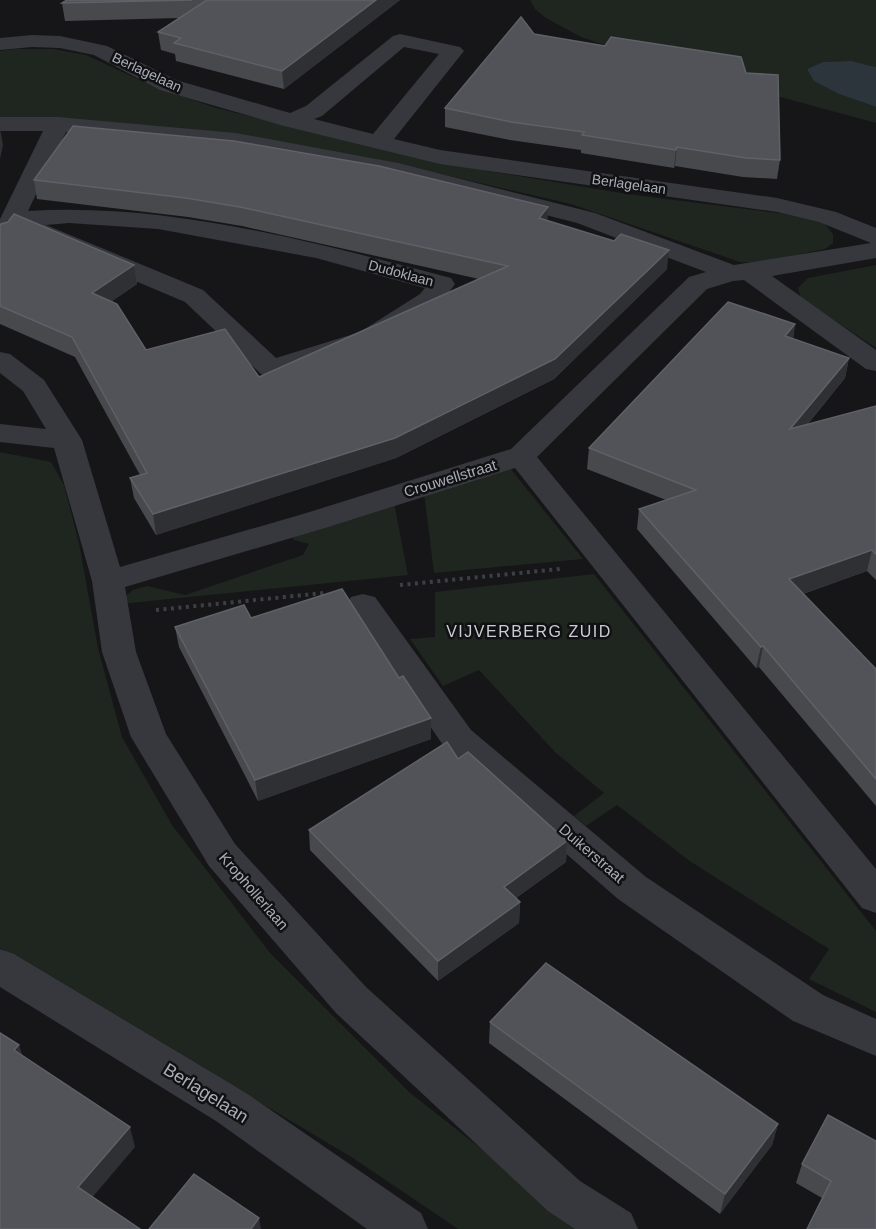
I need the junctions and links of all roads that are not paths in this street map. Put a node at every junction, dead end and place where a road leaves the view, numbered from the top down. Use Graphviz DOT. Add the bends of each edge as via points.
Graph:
graph roads {
  1 [pos="0,44"];
  2 [pos="292,121"];
  3 [pos="0,124"];
  4 [pos="58,124"];
  5 [pos="379,142"];
  6 [pos="6,228"];
  7 [pos="876,237"];
  8 [pos="876,250"];
  9 [pos="740,273"];
  10 [pos="0,360"];
  11 [pos="876,363"];
  12 [pos="0,433"];
  13 [pos="67,440"];
  14 [pos="521,456"];
  15 [pos="108,581"];
  16 [pos="363,605"];
  17 [pos="876,897"];
  18 [pos="0,966"];
  19 [pos="876,1038"];
  20 [pos="405,1229"];
  21 [pos="615,1229"];
  1 -- 2 [label="street, Berlagelaan" via="60,42 100,50 168,85"];
  2 -- 5 [label="street, Berlagelaan"];
  2 -- 5 [label="street" via="314,111 400,40 453,51"];
  3 -- 4 [label="street"];
  4 -- 6 [label="street"];
  4 -- 9 [label="street" via="236,140 398,170 586,218"];
  5 -- 7 [label="street, Berlagelaan" via="440,157 777,205 827,217"];
  6 -- 6 [label="street, Dudoklaan" via="194,296 271,368 370,338 429,300 442,284 318,251 158,222 69,216"];
  8 -- 9 [label="street"];
  9 -- 11 [label="street"];
  9 -- 14 [label="street, Crouwellstraat" via="698,283"];
  10 -- 13 [label="street" via="34,386"];
  12 -- 13 [label="street"];
  13 -- 15 [label="street, Krophollerlaan"];
  14 -- 15 [label="street, Crouwellstraat"];
  14 -- 17 [label="street"];
  15 -- 21 [label="street, Krophollerlaan" via="119,652 149,737 222,855 351,1000 564,1196"];
  16 -- 19 [label="street, Duikerstraat" via="458,739 632,888 808,1008"];
  18 -- 20 [label="street, Berlagelaan" via="231,1107"];
}
